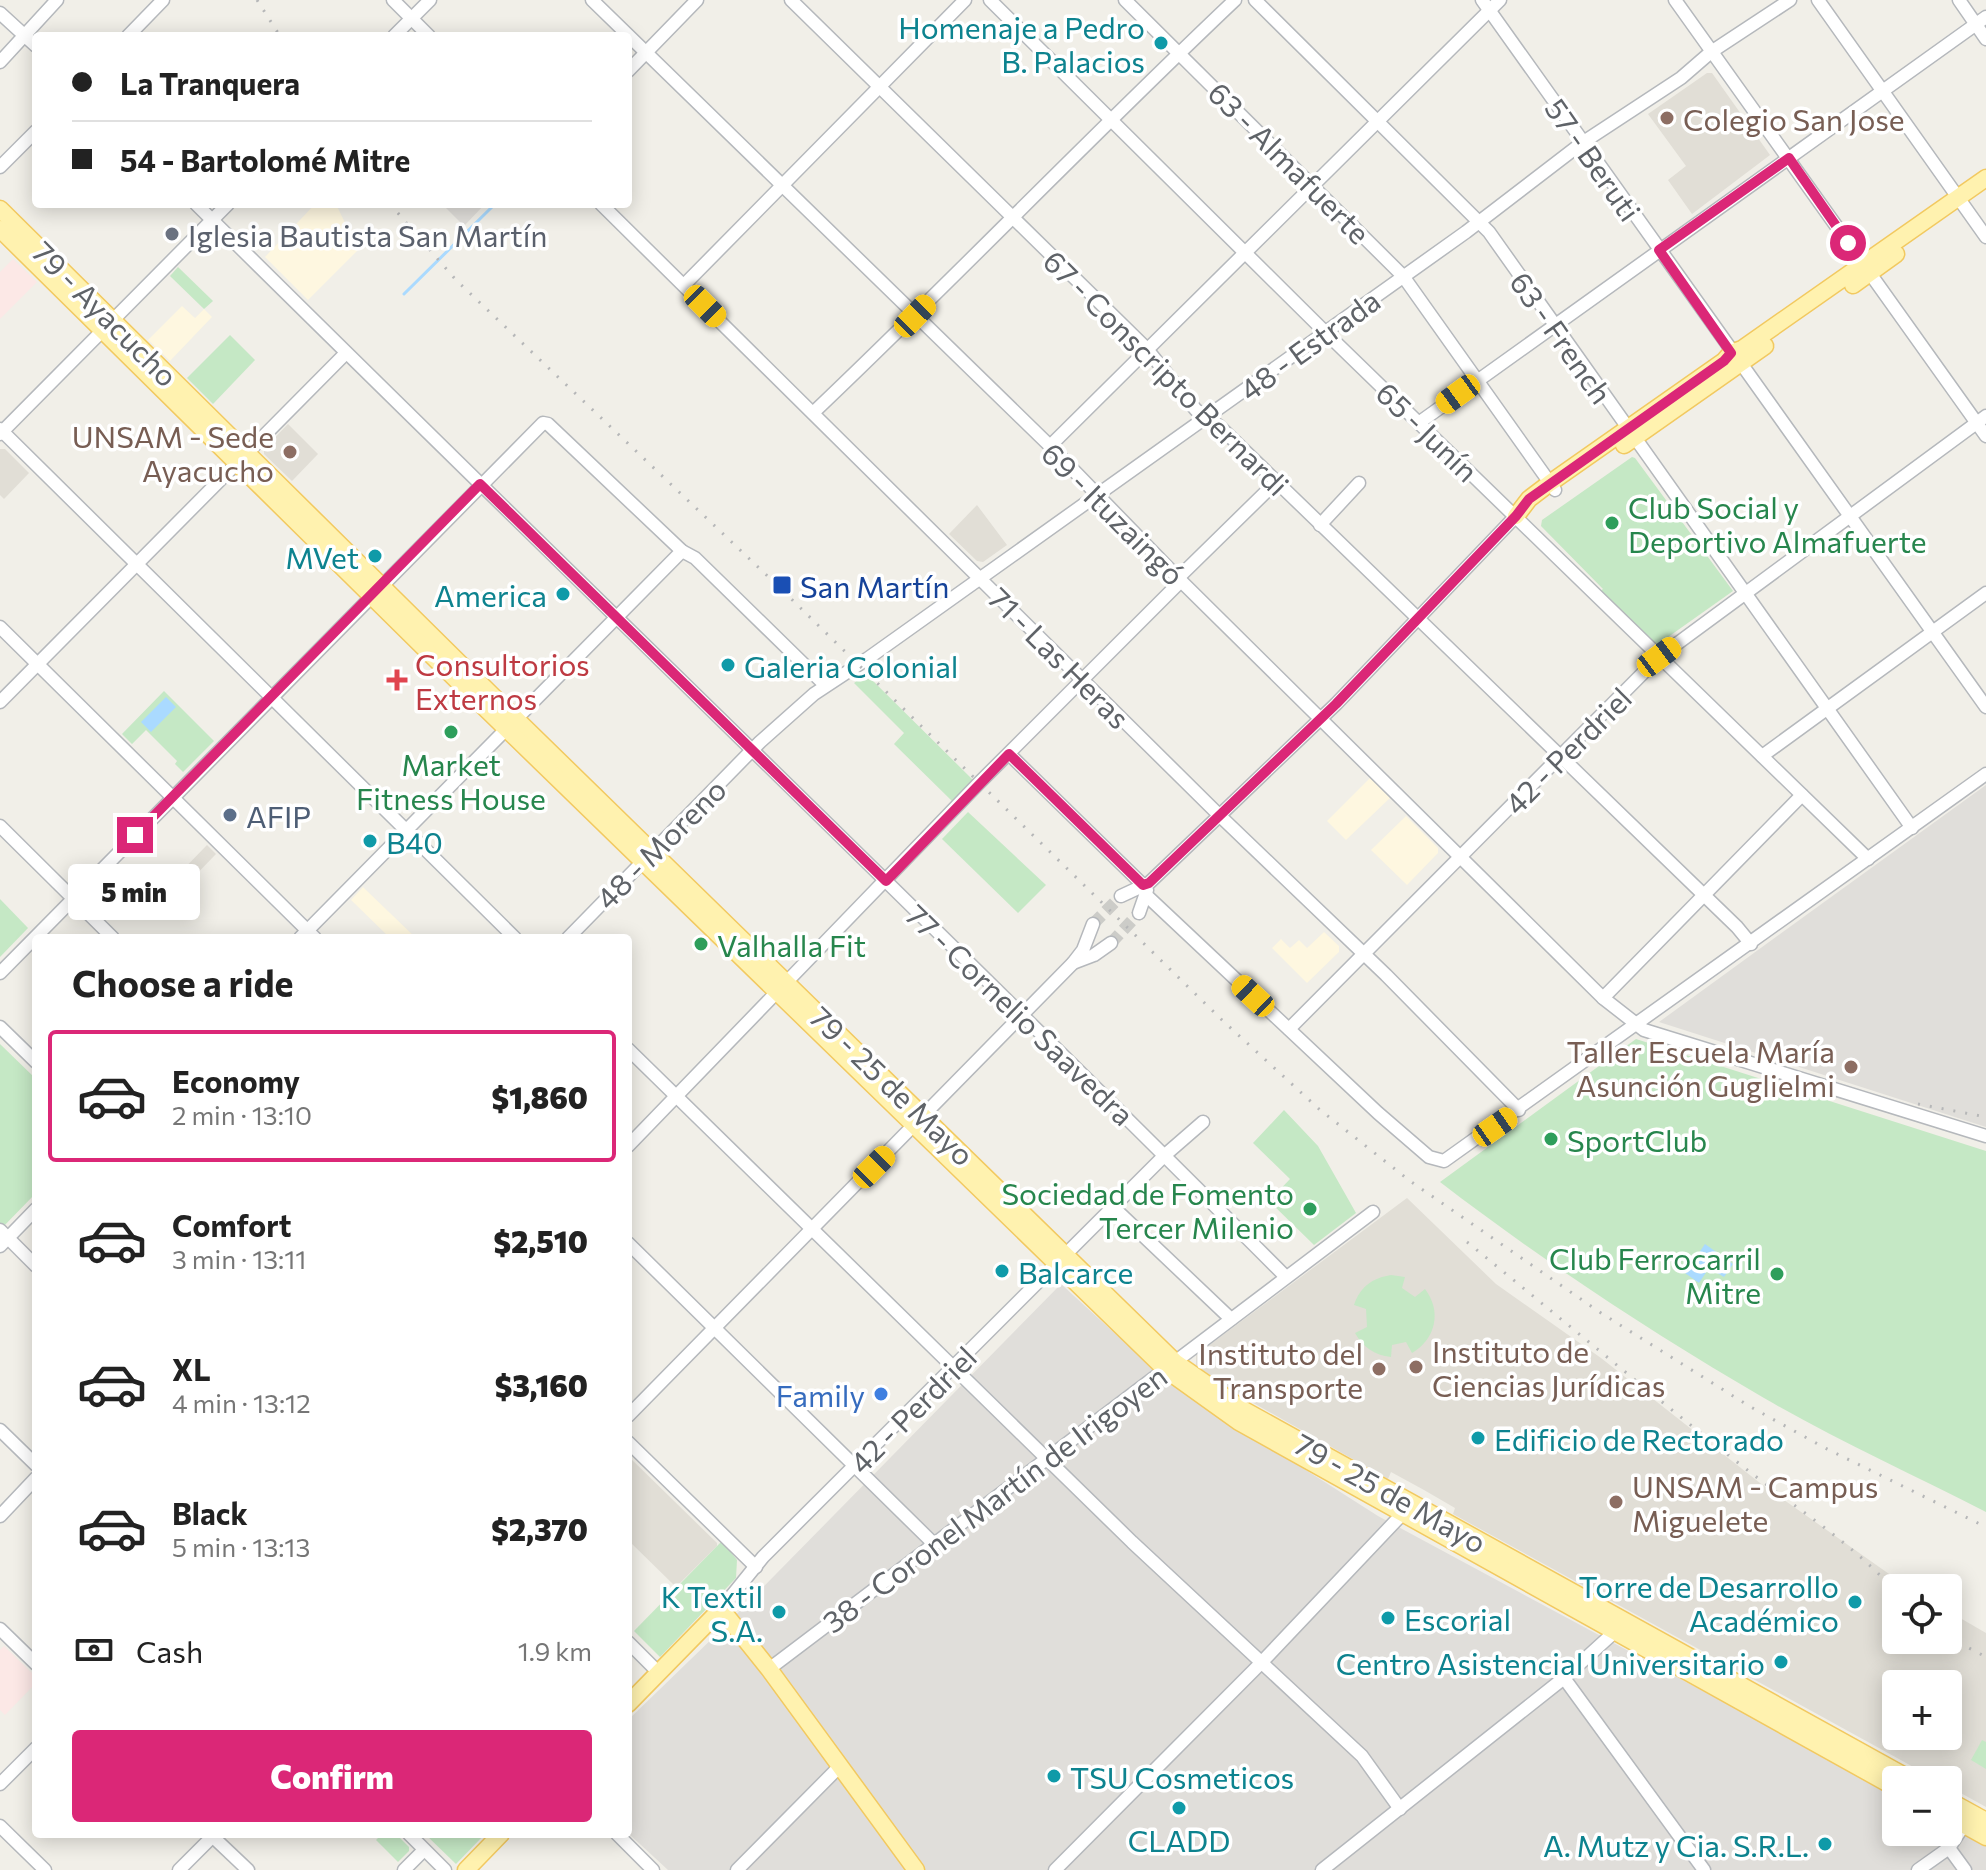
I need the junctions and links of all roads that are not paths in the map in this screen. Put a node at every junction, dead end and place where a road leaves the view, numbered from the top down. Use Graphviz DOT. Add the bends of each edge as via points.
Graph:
graph roads {
  1 [pos="57,0"];
  2 [pos="163,0"];
  3 [pos="393,0"];
  4 [pos="430,0"];
  5 [pos="592,0"];
  6 [pos="697,0"];
  7 [pos="791,0"];
  8 [pos="965,0"];
  9 [pos="990,0"];
  10 [pos="1125,0"];
  11 [pos="1235,0"];
  12 [pos="1255,0"];
  13 [pos="1500,0"];
  14 [pos="1675,0"];
  15 [pos="1790,0"];
  16 [pos="1818,0"];
  17 [pos="1959,0"];
  18 [pos="1485,5"];
  19 [pos="0,13"];
  20 [pos="411,18"];
  21 [pos="1981,20"];
  22 [pos="132,32"];
  23 [pos="398,32"];
  24 [pos="425,32"];
  25 [pos="625,32"];
  26 [pos="25,35"];
  27 [pos="632,39"];
  28 [pos="1986,39"];
  29 [pos="32,42"];
  30 [pos="1711,52"];
  31 [pos="646,53"];
  32 [pos="1179,53"];
  33 [pos="0,62"];
  34 [pos="632,67"];
  35 [pos="878,87"];
  36 [pos="1883,89"];
  37 [pos="1111,119"];
  38 [pos="1377,119"];
  39 [pos="32,135"];
  40 [pos="1582,143"];
  41 [pos="1789,158"];
  42 [pos="0,167"];
  43 [pos="1986,178"];
  44 [pos="1312,184"];
  45 [pos="780,186"];
  46 [pos="1986,191"];
  47 [pos="1961,202"];
  48 [pos="200,208"];
  49 [pos="224,208"];
  50 [pos="605,208"];
  51 [pos="0,209"];
  52 [pos="1012,217"];
  53 [pos="212,220"];
  54 [pos="1480,222"];
  55 [pos="0,229"];
  56 [pos="1986,237"];
  57 [pos="1659,250"];
  58 [pos="1246,251"];
  59 [pos="1867,268"];
  60 [pos="1403,276"];
  61 [pos="684,285"];
  62 [pos="915,316"];
  63 [pos="108,324"];
  64 [pos="1554,326"];
  65 [pos="1325,332"];
  66 [pos="1146,348"];
  67 [pos="346,353"];
  68 [pos="1735,358"];
  69 [pos="1477,380"];
  70 [pos="814,412"];
  71 [pos="1207,417"];
  72 [pos="1981,419"];
  73 [pos="1420,422"];
  74 [pos="1,431"];
  75 [pos="1630,434"];
  76 [pos="1986,436"];
  77 [pos="1050,446"];
  78 [pos="242,458"];
  79 [pos="1276,482"];
  80 [pos="1359,483"];
  81 [pos="480,484"];
  82 [pos="1553,486"];
  83 [pos="1097,496"];
  84 [pos="1516,516"];
  85 [pos="1850,518"];
  86 [pos="1320,525"];
  87 [pos="682,551"];
  88 [pos="138,564"];
  89 [pos="981,579"];
  90 [pos="1180,579"];
  91 [pos="376,591"];
  92 [pos="1746,593"];
  93 [pos="1986,593"];
  94 [pos="616,618"];
  95 [pos="1418,620"];
  96 [pos="0,627"];
  97 [pos="1933,632"];
  98 [pos="1659,657"];
  99 [pos="38,664"];
  100 [pos="1084,681"];
  101 [pos="825,685"];
  102 [pos="272,697"];
  103 [pos="0,702"];
  104 [pos="1986,707"];
  105 [pos="1828,710"];
  106 [pos="1322,718"];
  107 [pos="510,723"];
  108 [pos="751,751"];
  109 [pos="1009,754"];
  110 [pos="1561,756"];
  111 [pos="1762,756"];
  112 [pos="1986,774"];
  113 [pos="1802,795"];
  114 [pos="171,799"];
  115 [pos="1219,815"];
  116 [pos="0,826"];
  117 [pos="1912,828"];
  118 [pos="407,829"];
  119 [pos="647,855"];
  120 [pos="1462,856"];
  121 [pos="1868,859"];
  122 [pos="886,881"];
  123 [pos="1146,888"];
  124 [pos="1704,895"];
  125 [pos="1121,896"];
  126 [pos="73,898"];
  127 [pos="1139,913"];
  128 [pos="1093,924"];
  129 [pos="38,934"];
  130 [pos="109,934"];
  131 [pos="305,934"];
  132 [pos="309,934"];
  133 [pos="511,934"];
  134 [pos="572,934"];
  135 [pos="32,940"];
  136 [pos="1111,943"];
  137 [pos="1751,944"];
  138 [pos="1364,955"];
  139 [pos="1073,963"];
  140 [pos="0,973"];
  141 [pos="783,988"];
  142 [pos="1603,998"];
  143 [pos="1022,1014"];
  144 [pos="1636,1026"];
  145 [pos="0,1027"];
  146 [pos="1289,1029"];
  147 [pos="632,1053"];
  148 [pos="32,1058"];
  149 [pos="677,1096"];
  150 [pos="1519,1110"];
  151 [pos="920,1120"];
  152 [pos="1203,1122"];
  153 [pos="1986,1136"];
  154 [pos="632,1142"];
  155 [pos="1165,1155"];
  156 [pos="1113,1207"];
  157 [pos="32,1212"];
  158 [pos="1373,1212"];
  159 [pos="812,1228"];
  160 [pos="2,1238"];
  161 [pos="632,1247"];
  162 [pos="1061,1259"];
  163 [pos="32,1263"];
  164 [pos="1286,1277"];
  165 [pos="1231,1319"];
  166 [pos="714,1328"];
  167 [pos="1170,1365"];
  168 [pos="954,1368"];
  169 [pos="632,1412"];
  170 [pos="0,1430"];
  171 [pos="632,1446"];
  172 [pos="1047,1457"];
  173 [pos="32,1461"];
  174 [pos="855,1467"];
  175 [pos="32,1482"];
  176 [pos="1407,1509"];
  177 [pos="0,1516"];
  178 [pos="933,1543"];
  179 [pos="756,1567"];
  180 [pos="721,1609"];
  181 [pos="1620,1627"];
  182 [pos="0,1629"];
  183 [pos="632,1646"];
  184 [pos="32,1660"];
  185 [pos="1261,1663"];
  186 [pos="769,1669"];
  187 [pos="658,1672"];
  188 [pos="1564,1678"];
  189 [pos="632,1700"];
  190 [pos="32,1752"];
  191 [pos="840,1766"];
  192 [pos="1885,1766"];
  193 [pos="1882,1780"];
  194 [pos="0,1784"];
  195 [pos="1962,1808"];
  196 [pos="1400,1809"];
  197 [pos="1986,1821"];
  198 [pos="1964,1825"];
  199 [pos="0,1826"];
  200 [pos="1986,1837"];
  201 [pos="210,1838"];
  202 [pos="216,1838"];
  203 [pos="413,1838"];
  204 [pos="497,1838"];
  205 [pos="621,1838"];
  206 [pos="1949,1848"];
  207 [pos="424,1850"];
  208 [pos="45,1870"];
  209 [pos="179,1870"];
  210 [pos="248,1870"];
  211 [pos="404,1870"];
  212 [pos="445,1870"];
  213 [pos="466,1870"];
  214 [pos="653,1870"];
  215 [pos="737,1870"];
  216 [pos="916,1870"];
  217 [pos="1055,1870"];
  218 [pos="1322,1870"];
  219 [pos="1704,1870"];
  220 [pos="1918,1870"];
  221 [pos="1965,1870"];
  1 -- 26 [label="street"];
  2 -- 22 [label="street"];
  3 -- 20 [label="street"];
  4 -- 20 [label="street"];
  5 -- 25 [label="street, 69 - Ituzaingó"];
  6 -- 31 [label="street"];
  7 -- 35 [label="street, 67 - Conscripto Bernardi"];
  8 -- 35 [label="street"];
  9 -- 37 [label="street, 65 - Junín"];
  10 -- 32 [label="street, 63 - Almafuerte"];
  11 -- 32 [label="street"];
  12 -- 38 [label="street, 63 - French"];
  13 -- 18 [label="street"];
  14 -- 30 [label="street"];
  15 -- 30 [label="street, 48 - Estrada"];
  16 -- 36 [label="street"];
  17 -- 21 [label="street"];
  18 -- 38 [label="street"];
  18 -- 40 [label="street, 57 - Beruti"];
  19 -- 26 [label="street"];
  20 -- 23 [label="street"];
  20 -- 24 [label="street"];
  21 -- 28 [label="street"];
  21 -- 36 [label="street"];
  26 -- 29 [label="street"];
  26 -- 33 [label="street"];
  27 -- 31 [label="street, 69 - Ituzaingó"];
  30 -- 40 [label="street, 48 - Estrada"];
  30 -- 41 [label="street"];
  31 -- 34 [label="street"];
  31 -- 45 [label="street, 69 - Ituzaingó"];
  32 -- 37 [label="street"];
  32 -- 44 [label="street, 63 - Almafuerte"];
  35 -- 45 [label="street"];
  35 -- 52 [label="street, 67 - Conscripto Bernardi"];
  36 -- 41 [label="street"];
  36 -- 47 [label="street"];
  37 -- 52 [label="street"];
  37 -- 58 [label="street, 65 - Junín"];
  38 -- 44 [label="street"];
  38 -- 54 [label="street, 63 - French"];
  39 -- 42 [label="street"];
  40 -- 54 [label="street, 48 - Estrada"];
  40 -- 57 [label="street, 57 - Beruti"];
  41 -- 57 [label="street"];
  41 -- 59 [label="street"];
  43 -- 47 [label="main road"];
  44 -- 58 [label="street"];
  44 -- 60 [label="street, 63 - Almafuerte"];
  45 -- 61 [label="street"];
  45 -- 62 [label="street, 69 - Ituzaingó"];
  46 -- 47 [label="main road"];
  47 -- 56 [label="street"];
  47 -- 59 [label="main road"];
  48 -- 53 [label="street, 77 - Cornelio Saavedra"];
  49 -- 53 [label="street"];
  50 -- 61 [label="street, 71 - Las Heras"];
  51 -- 63 [label="main road, 79 - Ayacucho"];
  52 -- 62 [label="street"];
  52 -- 66 [label="street, 67 - Conscripto Bernardi"];
  53 -- 63 [label="street"];
  53 -- 67 [label="street, 77 - Cornelio Saavedra"];
  54 -- 60 [label="street, 48 - Estrada"];
  54 -- 64 [label="street, 63 - French"];
  55 -- 63 [label="main road, 79 - Ayacucho"];
  57 -- 64 [label="street"];
  57 -- 68 [label="street, 57 - Beruti"];
  58 -- 65 [label="street, 65 - Junín"];
  58 -- 66 [label="street"];
  59 -- 68 [label="main road"];
  59 -- 72 [label="street"];
  60 -- 65 [label="street, 48 - Estrada"];
  60 -- 69 [label="street, 63 - Almafuerte"];
  61 -- 70 [label="street, 71 - Las Heras"];
  62 -- 70 [label="street"];
  62 -- 77 [label="street, 69 - Ituzaingó"];
  63 -- 74 [label="street"];
  63 -- 78 [label="main road, 79 - Ayacucho"];
  64 -- 69 [label="street"];
  64 -- 75 [label="street, 63 - French"];
  65 -- 71 [label="street, 48 - Estrada"];
  65 -- 73 [label="street, 65 - Junín"];
  66 -- 71 [label="street, 67 - Conscripto Bernardi"];
  66 -- 77 [label="street"];
  67 -- 78 [label="street"];
  67 -- 81 [label="street, 77 - Cornelio Saavedra"];
  68 -- 75 [label="main road" via="1724,361"];
  68 -- 85 [label="street, 57 - Beruti"];
  69 -- 73 [label="street"];
  69 -- 82 [label="street, 63 - Almafuerte"];
  70 -- 89 [label="street, 71 - Las Heras"];
  71 -- 79 [label="street, 67 - Conscripto Bernardi"];
  71 -- 83 [label="street, 48 - Estrada"];
  72 -- 76 [label="street"];
  72 -- 85 [label="street, 42 - Perdriel"];
  73 -- 84 [label="street, 65 - Junín"];
  74 -- 88 [label="street"];
  75 -- 82 [label="main road"];
  75 -- 92 [label="street, 63 - French"];
  77 -- 83 [label="street, 69 - Ituzaingó"];
  78 -- 88 [label="street"];
  78 -- 91 [label="main road, 79 - Ayacucho"];
  79 -- 86 [label="street, 67 - Conscripto Bernardi"];
  79 -- 90 [label="street"];
  80 -- 86 [label="street"];
  81 -- 87 [label="street" via="538,425 548,424"];
  81 -- 91 [label="street"];
  81 -- 94 [label="street, 77 - Cornelio Saavedra"];
  82 -- 84 [label="main road" via="1529,499"];
  83 -- 89 [label="street, 48 - Estrada"];
  83 -- 90 [label="street, 69 - Ituzaingó"];
  84 -- 95 [label="street"];
  84 -- 98 [label="street, 65 - Junín"];
  85 -- 92 [label="street, 42 - Perdriel"];
  85 -- 97 [label="street, 57 - Beruti"];
  86 -- 95 [label="street, 67 - Conscripto Bernardi"];
  87 -- 94 [label="street"];
  87 -- 101 [label="street"];
  88 -- 99 [label="street"];
  88 -- 102 [label="street"];
  89 -- 100 [label="street, 71 - Las Heras"];
  89 -- 101 [label="street, 48 - Estrada"];
  90 -- 100 [label="street"];
  90 -- 106 [label="street, 69 - Ituzaingó"];
  91 -- 102 [label="street"];
  91 -- 107 [label="main road, 79 - 25 de Mayo"];
  92 -- 98 [label="street, 42 - Perdriel"];
  92 -- 105 [label="street, 63 - French"];
  93 -- 97 [label="street"];
  94 -- 107 [label="street"];
  94 -- 108 [label="street, 77 - Cornelio Saavedra"];
  95 -- 106 [label="street"];
  95 -- 110 [label="street, 67 - Conscripto Bernardi"];
  96 -- 99 [label="street"];
  97 -- 104 [label="street, 57 - Beruti"];
  97 -- 105 [label="street"];
  98 -- 110 [label="street, 42 - Perdriel"];
  98 -- 111 [label="street, 65 - Junín"];
  99 -- 103 [label="street"];
  99 -- 114 [label="street"];
  100 -- 109 [label="street"];
  100 -- 115 [label="street, 71 - Las Heras"];
  101 -- 108 [label="street, 48 - Moreno"];
  102 -- 114 [label="street"];
  102 -- 118 [label="street"];
  105 -- 111 [label="street"];
  105 -- 117 [label="street, 63 - French"];
  106 -- 115 [label="street"];
  106 -- 120 [label="street, 69 - Ituzaingó"];
  107 -- 118 [label="street"];
  107 -- 119 [label="main road, 79 - 25 de Mayo"];
  108 -- 119 [label="street, 48 - Moreno"];
  108 -- 122 [label="street, 77 - Cornelio Saavedra"];
  109 -- 122 [label="street"];
  109 -- 123 [label="street"];
  110 -- 120 [label="street, 42 - Perdriel"];
  110 -- 124 [label="street, 67 - Conscripto Bernardi"];
  111 -- 113 [label="street, 65 - Junín"];
  112 -- 117 [label="street"];
  113 -- 121 [label="street, 65 - Junín"];
  113 -- 124 [label="street"];
  114 -- 126 [label="street"];
  114 -- 131 [label="street"];
  115 -- 123 [label="street"];
  115 -- 138 [label="street, 71 - Las Heras"];
  116 -- 126 [label="street"];
  117 -- 121 [label="street"];
  118 -- 132 [label="street"];
  118 -- 133 [label="street"];
  119 -- 134 [label="street, 48 - Moreno"];
  119 -- 141 [label="main road, 79 - 25 de Mayo"];
  120 -- 138 [label="street, 42 - Perdriel"];
  120 -- 142 [label="street, 69 - Ituzaingó"];
  121 -- 137 [label="street"];
  122 -- 141 [label="street"];
  122 -- 143 [label="street, 77 - Cornelio Saavedra"];
  123 -- 125 [label="street"];
  123 -- 127 [label="street"];
  123 -- 146 [label="street"];
  124 -- 137 [label="street, 67 - Conscripto Bernardi"];
  124 -- 142 [label="street"];
  126 -- 129 [label="street"];
  126 -- 130 [label="street"];
  128 -- 139 [label="street"];
  135 -- 140 [label="street"];
  136 -- 139 [label="street"];
  137 -- 144 [label="street"];
  138 -- 146 [label="street, 42 - Perdriel"];
  138 -- 150 [label="street, 71 - Las Heras"];
  139 -- 143 [label="street"];
  141 -- 149 [label="street"];
  141 -- 151 [label="main road, 79 - 25 de Mayo"];
  142 -- 144 [label="street, 69 - Ituzaingó"];
  143 -- 151 [label="street"];
  143 -- 155 [label="street, 77 - Cornelio Saavedra"];
  144 -- 150 [label="street"];
  144 -- 153 [label="street"];
  145 -- 148 [label="street"];
  146 -- 150 [label="street" via="1437,1160 1449,1159"];
  147 -- 149 [label="street"];
  149 -- 154 [label="street"];
  149 -- 159 [label="street"];
  151 -- 159 [label="street"];
  151 -- 162 [label="main road, 79 - 25 de Mayo"];
  152 -- 155 [label="street, 42 - Perdriel"];
  155 -- 156 [label="street, 42 - Perdriel"];
  155 -- 164 [label="street, 77 - Cornelio Saavedra"];
  156 -- 162 [label="street, 42 - Perdriel"];
  156 -- 165 [label="street"];
  157 -- 160 [label="street"];
  158 -- 164 [label="street, 38 - Coronel Martín de Irigoyen"];
  159 -- 166 [label="street"];
  159 -- 168 [label="street"];
  160 -- 163 [label="street"];
  161 -- 166 [label="street"];
  162 -- 167 [label="main road, 79 - 25 de Mayo"];
  162 -- 168 [label="street, 42 - Perdriel"];
  164 -- 165 [label="street, 38 - Coronel Martín de Irigoyen"];
  165 -- 167 [label="street, 38 - Coronel Martín de Irigoyen"];
  166 -- 169 [label="street"];
  166 -- 174 [label="street"];
  167 -- 172 [label="street, 38 - Coronel Martín de Irigoyen"];
  167 -- 176 [label="main road, 79 - 25 de Mayo"];
  168 -- 172 [label="street"];
  168 -- 174 [label="street, 42 - Perdriel"];
  170 -- 173 [label="street"];
  171 -- 179 [label="street"];
  172 -- 178 [label="street, 38 - Coronel Martín de Irigoyen"];
  172 -- 185 [label="street"];
  174 -- 178 [label="street"];
  174 -- 179 [label="street, 42 - Perdriel"];
  175 -- 177 [label="street"];
  176 -- 181 [label="main road, 79 - 25 de Mayo"];
  176 -- 185 [label="street"];
  178 -- 186 [label="street, 38 - Coronel Martín de Irigoyen"];
  179 -- 180 [label="street, 42 - Perdriel"];
  180 -- 186 [label="main road"];
  180 -- 187 [label="main road, 42 - Perdriel"];
  181 -- 188 [label="street"];
  181 -- 192 [label="main road, 79 - 25 de Mayo"];
  181 -- 193 [label="main road, 79 - 25 de Mayo"];
  182 -- 184 [label="street"];
  183 -- 187 [label="street"];
  185 -- 196 [label="street" via="1362,1756"];
  185 -- 217 [label="street"];
  186 -- 191 [label="main road"];
  187 -- 189 [label="main road, 42 - Perdriel"];
  188 -- 196 [label="street"];
  188 -- 219 [label="street"];
  190 -- 194 [label="street"];
  191 -- 215 [label="street"];
  191 -- 216 [label="main road"];
  195 -- 197 [label="main road"];
  196 -- 218 [label="street"];
  198 -- 200 [label="main road"];
  198 -- 206 [label="street"];
  199 -- 208 [label="street"];
  201 -- 209 [label="street"];
  202 -- 210 [label="street"];
  203 -- 207 [label="street"];
  204 -- 213 [label="main road"];
  205 -- 214 [label="street"];
  206 -- 220 [label="street"];
  206 -- 221 [label="street"];
  207 -- 211 [label="street"];
  207 -- 212 [label="street"];
}
